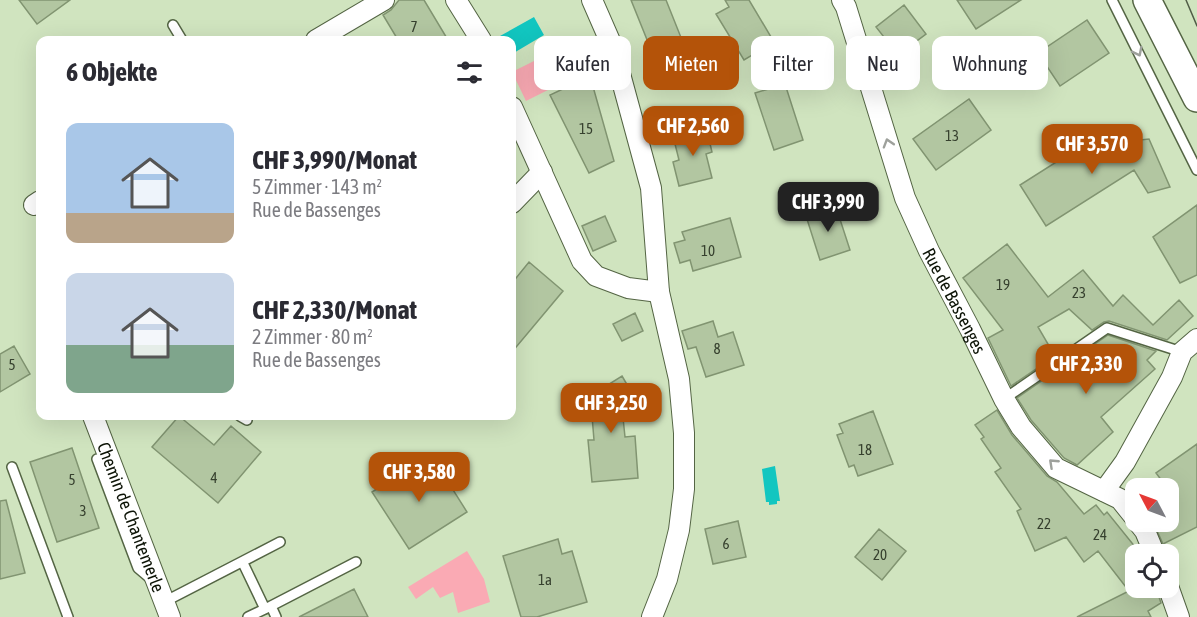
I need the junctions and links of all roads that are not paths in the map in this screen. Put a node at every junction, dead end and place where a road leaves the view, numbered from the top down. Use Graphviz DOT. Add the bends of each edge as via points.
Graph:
graph roads {
  1 [pos="384,0"];
  2 [pos="456,0"];
  3 [pos="592,0"];
  4 [pos="842,0"];
  5 [pos="1112,0"];
  6 [pos="1147,0"];
  7 [pos="173,25"];
  8 [pos="180,36"];
  9 [pos="323,36"];
  10 [pos="478,36"];
  11 [pos="1197,98"];
  12 [pos="516,116"];
  13 [pos="1197,170"];
  14 [pos="542,172"];
  15 [pos="516,199"];
  16 [pos="659,292"];
  17 [pos="1197,339"];
  18 [pos="1182,352"];
  19 [pos="1004,399"];
  20 [pos="95,420"];
  21 [pos="97,459"];
  22 [pos="12,467"];
  23 [pos="1104,490"];
  24 [pos="1125,505"];
  25 [pos="280,542"];
  26 [pos="356,562"];
  27 [pos="243,563"];
  28 [pos="156,582"];
  29 [pos="1172,598"];
  30 [pos="268,607"];
  31 [pos="167,609"];
  32 [pos="68,617"];
  33 [pos="248,617"];
  34 [pos="276,617"];
  35 [pos="652,617"];
  36 [pos="1179,617"];
  1 -- 9 [label="street"];
  2 -- 10 [label="street"];
  3 -- 16 [label="street" via="613,48 651,188"];
  19 -- 4 [label="street, Rue de Bassenges, one-way" via="905,198"];
  5 -- 13 [label="lane, one-way"];
  6 -- 11 [label="main road"];
  7 -- 8 [label="lane"];
  12 -- 14 [label="street"];
  14 -- 15 [label="street"];
  14 -- 16 [label="street" via="582,261 597,276 628,288"];
  16 -- 35 [label="street" via="679,379 684,489 667,579"];
  17 -- 18 [label="street"];
  18 -- 19 [label="lane" via="1107,328"];
  18 -- 23 [label="street" via="1125,462"];
  23 -- 19 [label="street, Rue de Bassenges, one-way" via="1056,468 1021,427"];
  20 -- 28 [label="street, Chemin de Chantemerle"];
  21 -- 28 [label="lane" via="138,568"];
  22 -- 32 [label="lane"];
  23 -- 24 [label="street, Rue de Bassenges"];
  25 -- 27 [label="lane"];
  26 -- 30 [label="lane"];
  27 -- 30 [label="lane"];
  27 -- 31 [label="lane"];
  28 -- 31 [label="street, Chemin de Chantemerle"];
  29 -- 36 [label="street"];
  30 -- 33 [label="lane"];
  30 -- 34 [label="lane"];
}
